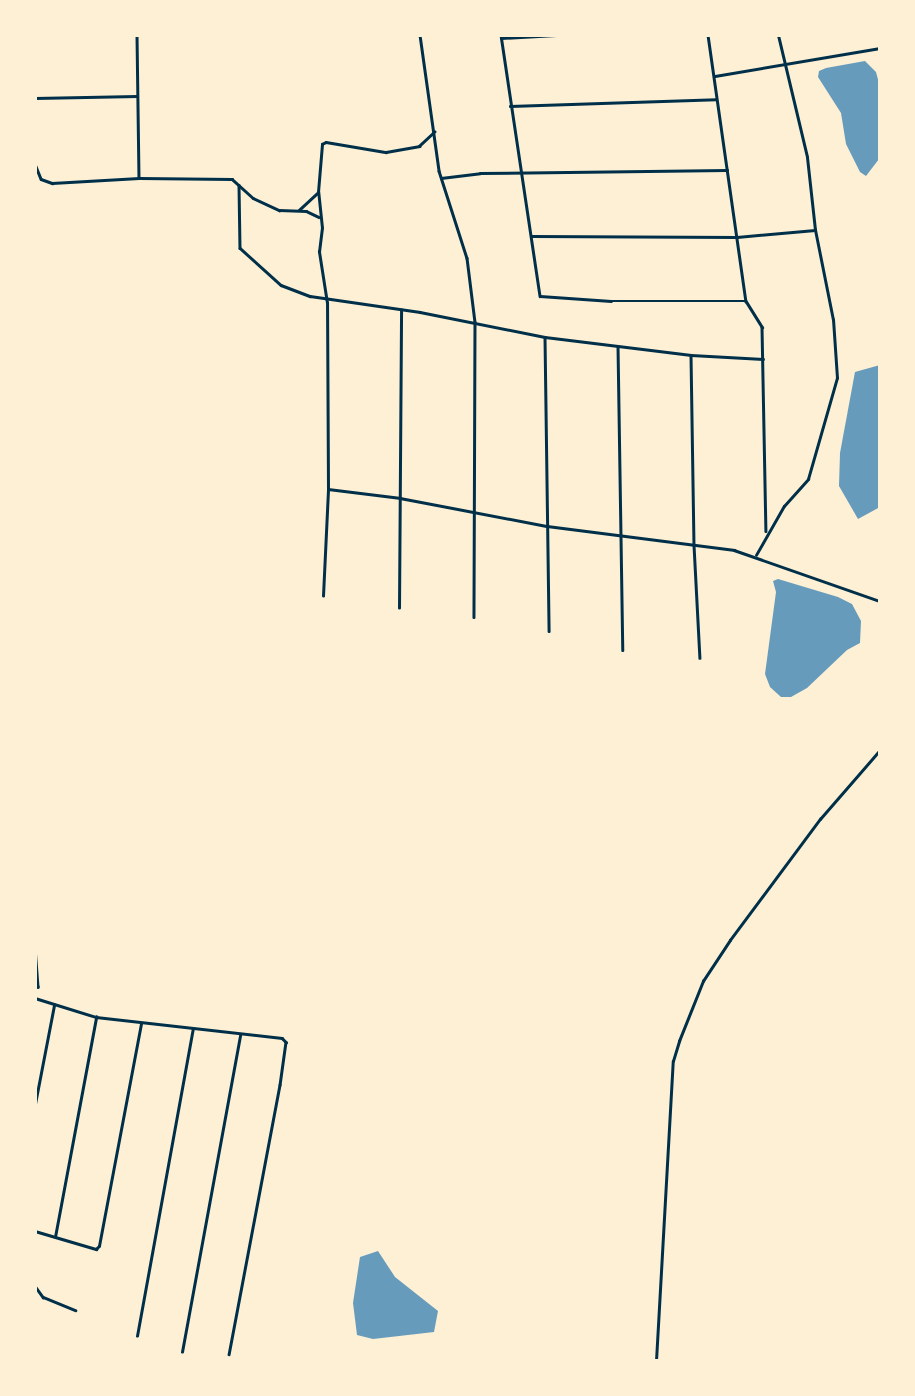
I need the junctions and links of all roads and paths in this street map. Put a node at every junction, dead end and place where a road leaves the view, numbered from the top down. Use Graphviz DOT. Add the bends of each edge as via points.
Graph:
graph roads {
  1 [pos="137,35"];
  2 [pos="420,35"];
  3 [pos="556,35"];
  4 [pos="708,35"];
  5 [pos="778,35"];
  6 [pos="501,36"];
  7 [pos="880,48"];
  8 [pos="783,66"];
  9 [pos="715,76"];
  10 [pos="138,96"];
  11 [pos="35,98"];
  12 [pos="718,99"];
  13 [pos="510,106"];
  14 [pos="433,132"];
  15 [pos="35,164"];
  16 [pos="727,170"];
  17 [pos="522,172"];
  18 [pos="139,178"];
  19 [pos="441,178"];
  20 [pos="239,185"];
  21 [pos="318,192"];
  22 [pos="299,210"];
  23 [pos="320,218"];
  24 [pos="815,230"];
  25 [pos="531,236"];
  26 [pos="737,236"];
  27 [pos="324,298"];
  28 [pos="746,301"];
  29 [pos="401,310"];
  30 [pos="475,322"];
  31 [pos="545,337"];
  32 [pos="618,346"];
  33 [pos="691,355"];
  34 [pos="763,359"];
  35 [pos="328,489"];
  36 [pos="400,498"];
  37 [pos="473,513"];
  38 [pos="547,526"];
  39 [pos="766,534"];
  40 [pos="621,537"];
  41 [pos="694,545"];
  42 [pos="756,555"];
  43 [pos="323,596"];
  44 [pos="880,601"];
  45 [pos="399,608"];
  46 [pos="474,617"];
  47 [pos="549,631"];
  48 [pos="623,650"];
  49 [pos="700,658"];
  50 [pos="880,750"];
  51 [pos="35,947"];
  52 [pos="35,986"];
  53 [pos="35,998"];
  54 [pos="54,1005"];
  55 [pos="96,1017"];
  56 [pos="141,1023"];
  57 [pos="193,1029"];
  58 [pos="240,1034"];
  59 [pos="35,1104"];
  60 [pos="35,1231"];
  61 [pos="55,1238"];
  62 [pos="35,1286"];
  63 [pos="76,1310"];
  64 [pos="137,1336"];
  65 [pos="182,1352"];
  66 [pos="229,1354"];
  67 [pos="656,1361"];
  1 -- 10 [label="street"];
  2 -- 14 [label="street"];
  3 -- 6 [label="street"];
  4 -- 9 [label="street"];
  5 -- 8 [label="street"];
  6 -- 13 [label="street"];
  7 -- 8 [label="street"];
  8 -- 9 [label="street"];
  8 -- 24 [label="street" via="807,157"];
  9 -- 12 [label="street"];
  10 -- 11 [label="street"];
  10 -- 18 [label="street"];
  12 -- 13 [label="street"];
  12 -- 16 [label="street"];
  13 -- 17 [label="street"];
  14 -- 19 [label="street"];
  14 -- 21 [label="street" via="419,146 386,152 322,144"];
  15 -- 18 [label="street" via="46,182"];
  16 -- 17 [label="street"];
  16 -- 26 [label="street"];
  17 -- 19 [label="street"];
  17 -- 25 [label="street"];
  18 -- 20 [label="street" via="229,178"];
  19 -- 30 [label="street" via="467,258"];
  20 -- 22 [label="street" via="253,198 279,210"];
  20 -- 27 [label="street" via="240,248 281,285"];
  21 -- 22 [label="street"];
  21 -- 23 [label="street"];
  22 -- 23 [label="street"];
  23 -- 27 [label="street"];
  24 -- 26 [label="street"];
  24 -- 39 [label="street" via="832,320 837,378 808,479"];
  25 -- 26 [label="street"];
  25 -- 28 [label="street" via="537,293 545,298"];
  26 -- 28 [label="street"];
  27 -- 29 [label="street"];
  27 -- 35 [label="street"];
  28 -- 34 [label="street" via="761,321"];
  29 -- 30 [label="street"];
  29 -- 36 [label="street"];
  30 -- 31 [label="street"];
  30 -- 37 [label="street"];
  31 -- 32 [label="street"];
  31 -- 38 [label="street"];
  32 -- 33 [label="street"];
  32 -- 40 [label="street"];
  33 -- 34 [label="street"];
  33 -- 41 [label="street"];
  34 -- 39 [label="street"];
  35 -- 36 [label="street"];
  35 -- 43 [label="street"];
  36 -- 37 [label="street"];
  36 -- 45 [label="street"];
  37 -- 38 [label="street"];
  37 -- 46 [label="street"];
  38 -- 40 [label="street"];
  38 -- 47 [label="street"];
  39 -- 42 [label="street"];
  40 -- 41 [label="street"];
  40 -- 48 [label="street"];
  41 -- 42 [label="street"];
  41 -- 49 [label="street"];
  42 -- 44 [label="street"];
  50 -- 67 [label="street" via="827,811 730,940 703,981 678,1041 673,1061"];
  51 -- 52 [label="street"];
  53 -- 54 [label="street"];
  54 -- 55 [label="street"];
  54 -- 59 [label="street"];
  55 -- 56 [label="street"];
  55 -- 61 [label="street"];
  56 -- 57 [label="street"];
  56 -- 61 [label="street" via="96,1249"];
  57 -- 58 [label="street"];
  57 -- 64 [label="street"];
  58 -- 65 [label="street"];
  58 -- 66 [label="street" via="286,1042"];
  60 -- 61 [label="street"];
  62 -- 63 [label="street" via="43,1297"];
}
